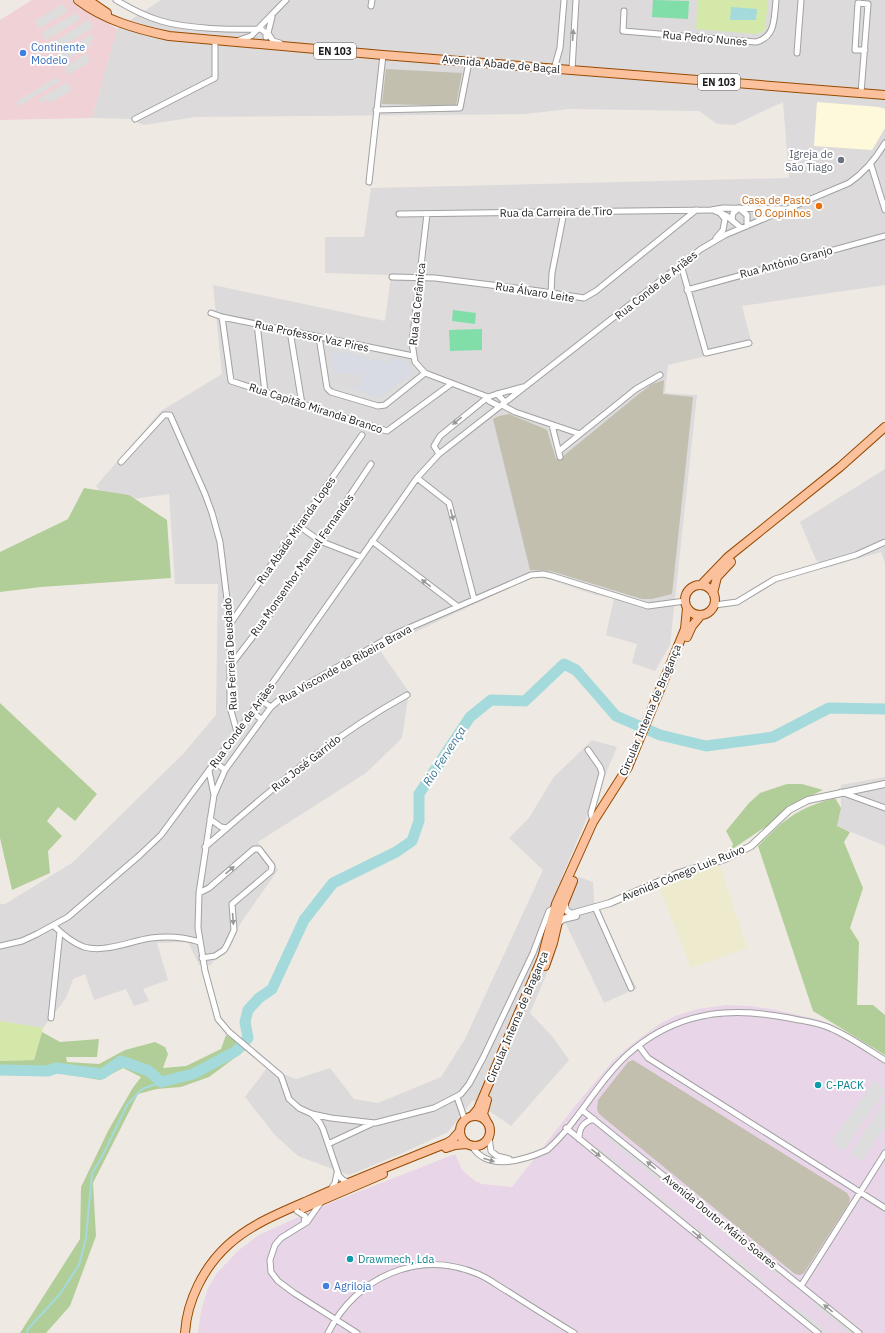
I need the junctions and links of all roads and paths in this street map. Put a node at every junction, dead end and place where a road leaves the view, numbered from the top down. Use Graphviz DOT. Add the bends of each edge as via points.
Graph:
graph roads {
  1 [pos="78,0"];
  2 [pos="88,0"];
  3 [pos="116,0"];
  4 [pos="286,0"];
  5 [pos="372,0"];
  6 [pos="564,0"];
  7 [pos="576,0"];
  8 [pos="776,0"];
  9 [pos="801,0"];
  10 [pos="371,6"];
  11 [pos="624,11"];
  12 [pos="274,14"];
  13 [pos="118,22"];
  14 [pos="268,28"];
  15 [pos="256,30"];
  16 [pos="266,37"];
  17 [pos="215,41"];
  18 [pos="231,42"];
  19 [pos="258,44"];
  20 [pos="288,47"];
  21 [pos="865,50"];
  22 [pos="798,53"];
  23 [pos="382,55"];
  24 [pos="469,62"];
  25 [pos="554,69"];
  26 [pos="572,70"];
  27 [pos="861,93"];
  28 [pos="885,95"];
  29 [pos="376,110"];
  30 [pos="135,119"];
  31 [pos="885,143"];
  32 [pos="871,165"];
  33 [pos="369,182"];
  34 [pos="884,200"];
  35 [pos="739,208"];
  36 [pos="791,209"];
  37 [pos="696,210"];
  38 [pos="714,210"];
  39 [pos="885,210"];
  40 [pos="564,212"];
  41 [pos="720,213"];
  42 [pos="399,214"];
  43 [pos="427,214"];
  44 [pos="732,220"];
  45 [pos="744,227"];
  46 [pos="885,236"];
  47 [pos="714,241"];
  48 [pos="681,265"];
  49 [pos="392,277"];
  50 [pos="420,277"];
  51 [pos="687,290"];
  52 [pos="551,293"];
  53 [pos="211,313"];
  54 [pos="222,317"];
  55 [pos="256,324"];
  56 [pos="290,331"];
  57 [pos="319,337"];
  58 [pos="749,343"];
  59 [pos="413,356"];
  60 [pos="425,373"];
  61 [pos="660,375"];
  62 [pos="451,384"];
  63 [pos="528,386"];
  64 [pos="265,392"];
  65 [pos="497,394"];
  66 [pos="488,399"];
  67 [pos="302,404"];
  68 [pos="502,404"];
  69 [pos="491,412"];
  70 [pos="552,424"];
  71 [pos="885,428"];
  72 [pos="885,432"];
  73 [pos="580,434"];
  74 [pos="362,435"];
  75 [pos="559,450"];
  76 [pos="438,454"];
  77 [pos="560,457"];
  78 [pos="121,462"];
  79 [pos="371,464"];
  80 [pos="417,478"];
  81 [pos="299,526"];
  82 [pos="320,541"];
  83 [pos="372,541"];
  84 [pos="884,544"];
  85 [pos="361,557"];
  86 [pos="701,585"];
  87 [pos="713,593"];
  88 [pos="474,599"];
  89 [pos="686,605"];
  90 [pos="715,605"];
  91 [pos="457,606"];
  92 [pos="701,615"];
  93 [pos="230,624"];
  94 [pos="231,665"];
  95 [pos="407,695"];
  96 [pos="660,696"];
  97 [pos="260,700"];
  98 [pos="271,707"];
  99 [pos="252,712"];
  100 [pos="261,719"];
  101 [pos="237,732"];
  102 [pos="588,750"];
  103 [pos="634,757"];
  104 [pos="215,762"];
  105 [pos="225,770"];
  106 [pos="209,771"];
  107 [pos="885,784"];
  108 [pos="840,792"];
  109 [pos="214,795"];
  110 [pos="885,808"];
  111 [pos="210,820"];
  112 [pos="592,822"];
  113 [pos="227,828"];
  114 [pos="205,847"];
  115 [pos="199,893"];
  116 [pos="564,902"];
  117 [pos="556,906"];
  118 [pos="595,907"];
  119 [pos="582,911"];
  120 [pos="557,924"];
  121 [pos="54,926"];
  122 [pos="60,932"];
  123 [pos="200,942"];
  124 [pos="0,946"];
  125 [pos="202,958"];
  126 [pos="631,988"];
  127 [pos="51,1018"];
  128 [pos="639,1046"];
  129 [pos="885,1060"];
  130 [pos="457,1097"];
  131 [pos="582,1110"];
  132 [pos="312,1114"];
  133 [pos="468,1118"];
  134 [pos="594,1119"];
  135 [pos="486,1120"];
  136 [pos="375,1123"];
  137 [pos="566,1128"];
  138 [pos="460,1131"];
  139 [pos="489,1138"];
  140 [pos="579,1139"];
  141 [pos="328,1144"];
  142 [pos="469,1145"];
  143 [pos="885,1153"];
  144 [pos="512,1160"];
  145 [pos="337,1172"];
  146 [pos="364,1176"];
  147 [pos="349,1182"];
  148 [pos="330,1190"];
  149 [pos="860,1192"];
  150 [pos="322,1200"];
  151 [pos="309,1206"];
  152 [pos="885,1208"];
  153 [pos="297,1211"];
  154 [pos="303,1224"];
  155 [pos="801,1286"];
  156 [pos="336,1318"];
  157 [pos="185,1333"];
  158 [pos="189,1333"];
  159 [pos="328,1333"];
  160 [pos="357,1333"];
  161 [pos="574,1333"];
  162 [pos="818,1333"];
  163 [pos="859,1333"];
  1 -- 13 [label="main road, Avenida Abade de Baçal / EN 103" via="101,15"];
  2 -- 13 [label="main road, Avenida Abade de Baçal / EN 103"];
  3 -- 15 [label="street" via="138,13 162,22"];
  4 -- 12 [label="street"];
  5 -- 10 [label="street"];
  6 -- 25 [label="street" via="560,48"];
  26 -- 7 [label="street, one-way"];
  8 -- 11 [label="street, Rua Pedro Nunes" via="772,30 768,36 756,42 623,31"];
  9 -- 22 [label="street"];
  12 -- 14 [label="street"];
  12 -- 15 [label="street"];
  13 -- 17 [label="main road, Avenida Abade de Baçal / EN 103" via="143,31"];
  14 -- 16 [label="street"];
  14 -- 20 [label="street" via="273,41"];
  15 -- 16 [label="street" via="265,31"];
  15 -- 18 [label="street" via="246,38"];
  15 -- 19 [label="street" via="254,36"];
  16 -- 19 [label="street"];
  17 -- 18 [label="main road, Avenida Abade de Baçal / EN 103"];
  17 -- 30 [label="street" via="215,78"];
  18 -- 19 [label="main road, Avenida Abade de Baçal / EN 103"];
  19 -- 20 [label="main road, Avenida Abade de Baçal / EN 103"];
  20 -- 23 [label="main road, Avenida Abade de Baçal / EN 103"];
  21 -- 21 [label="street" via="868,4 858,3 855,50"];
  21 -- 27 [label="street"];
  23 -- 24 [label="main road, Avenida Abade de Baçal / EN 103"];
  23 -- 29 [label="street"];
  24 -- 25 [label="main road, Avenida Abade de Baçal / EN 103"];
  24 -- 29 [label="street" via="460,108"];
  25 -- 26 [label="main road, Avenida Abade de Baçal / EN 103"];
  26 -- 27 [label="main road, Avenida Abade de Baçal / EN 103"];
  27 -- 28 [label="main road, Avenida Abade de Baçal / EN 103"];
  29 -- 33 [label="street"];
  31 -- 32 [label="street, Rua Conde de Ariães"];
  32 -- 34 [label="street"];
  32 -- 36 [label="street, Rua Conde de Ariães" via="862,175 849,183"];
  34 -- 39 [label="street"];
  35 -- 36 [label="street, Rua da Carreira de Tiro"];
  35 -- 38 [label="street, Rua da Carreira de Tiro"];
  35 -- 44 [label="street" via="733,212"];
  35 -- 45 [label="street" via="747,215"];
  36 -- 45 [label="street, Rua Conde de Ariães"];
  37 -- 38 [label="street, Rua da Carreira de Tiro"];
  37 -- 40 [label="street, Rua da Carreira de Tiro"];
  37 -- 52 [label="street, Rua Álvaro Leite" via="587,297"];
  38 -- 41 [label="street"];
  40 -- 43 [label="street, Rua da Carreira de Tiro"];
  40 -- 52 [label="street" via="552,274"];
  41 -- 44 [label="street"];
  41 -- 47 [label="street" via="725,219 725,226"];
  42 -- 43 [label="street, Rua da Carreira de Tiro"];
  43 -- 50 [label="street, Rua da Cerâmica"];
  44 -- 45 [label="street"];
  45 -- 47 [label="street, Rua Conde de Ariães"];
  46 -- 51 [label="street, Rua António Granjo"];
  47 -- 48 [label="street, Rua Conde de Ariães"];
  48 -- 51 [label="street"];
  48 -- 63 [label="street, Rua Conde de Ariães"];
  49 -- 50 [label="street, Rua Álvaro Leite"];
  50 -- 52 [label="street, Rua Álvaro Leite"];
  50 -- 59 [label="street, Rua da Cerâmica" via="412,344"];
  51 -- 58 [label="street" via="706,353"];
  53 -- 54 [label="street, Rua Professor Vaz Pires"];
  54 -- 55 [label="street, Rua Professor Vaz Pires"];
  54 -- 64 [label="street, Rua Capitão Miranda Branco" via="231,381"];
  55 -- 56 [label="street, Rua Professor Vaz Pires"];
  55 -- 64 [label="street"];
  56 -- 57 [label="street, Rua Professor Vaz Pires"];
  56 -- 67 [label="street"];
  57 -- 59 [label="street, Rua Professor Vaz Pires"];
  57 -- 60 [label="street" via="327,388 332,392 378,406 385,405"];
  59 -- 60 [label="street, Rua da Cerâmica"];
  60 -- 62 [label="street"];
  61 -- 73 [label="street" via="636,390"];
  62 -- 66 [label="street"];
  62 -- 67 [label="street, Rua Capitão Miranda Branco" via="388,431"];
  63 -- 65 [label="street"];
  63 -- 68 [label="street, Rua Conde de Ariães"];
  64 -- 67 [label="street, Rua Capitão Miranda Branco"];
  65 -- 66 [label="street"];
  65 -- 68 [label="street"];
  66 -- 68 [label="street"];
  66 -- 69 [label="street"];
  66 -- 76 [label="street, one-way" via="440,436 434,446"];
  68 -- 69 [label="street, Rua Conde de Ariães"];
  68 -- 70 [label="street" via="515,412"];
  69 -- 76 [label="street, Rua Conde de Ariães"];
  70 -- 73 [label="street"];
  70 -- 75 [label="street"];
  71 -- 86 [label="main road" via="728,558"];
  72 -- 87 [label="main road" via="740,554 718,576"];
  73 -- 75 [label="street"];
  74 -- 81 [label="street, Rua Abade Miranda Lopes"];
  75 -- 77 [label="street"];
  76 -- 80 [label="street, Rua Conde de Ariães"];
  78 -- 93 [label="street, Rua Ferreira Deusdado" via="164,415 170,415 212,513 223,562"];
  79 -- 82 [label="street, Rua Monsenhor Manuel Fernandes"];
  80 -- 83 [label="street, Rua Conde de Ariães"];
  80 -- 88 [label="street, one-way" via="449,503"];
  81 -- 82 [label="street"];
  81 -- 93 [label="street, Rua Abade Miranda Lopes"];
  82 -- 85 [label="street"];
  82 -- 94 [label="street, Rua Monsenhor Manuel Fernandes" via="277,605"];
  83 -- 85 [label="street, Rua Conde de Ariães"];
  91 -- 83 [label="street, one-way"];
  84 -- 90 [label="street" via="856,556 775,579 737,602"];
  85 -- 97 [label="street, Rua Conde de Ariães"];
  86 -- 87 [label="main road"];
  86 -- 89 [label="main road" via="692,588 686,596"];
  87 -- 90 [label="main road"];
  88 -- 89 [label="street, Rua Visconde da Ribeira Brava" via="537,574 552,576 648,606"];
  88 -- 91 [label="street, Rua Visconde da Ribeira Brava"];
  89 -- 92 [label="main road" via="693,614"];
  89 -- 96 [label="main road, Circular Interna de Bragança" via="685,629"];
  90 -- 92 [label="main road" via="708,613"];
  91 -- 98 [label="street, Rua Visconde da Ribeira Brava" via="395,634"];
  92 -- 96 [label="main road, Circular Interna de Bragança" via="692,626"];
  93 -- 94 [label="street, Rua Ferreira Deusdado"];
  94 -- 101 [label="street, Rua Ferreira Deusdado" via="230,707"];
  95 -- 113 [label="street, Rua José Garrido" via="382,708 317,752"];
  96 -- 103 [label="main road, Circular Interna de Bragança"];
  97 -- 98 [label="street"];
  97 -- 99 [label="street, Rua Conde de Ariães"];
  98 -- 100 [label="street, Rua Visconde da Ribeira Brava"];
  99 -- 100 [label="street"];
  99 -- 101 [label="street, Rua Conde de Ariães"];
  100 -- 105 [label="street, Rua Visconde da Ribeira Brava"];
  101 -- 104 [label="street, Rua Conde de Ariães"];
  102 -- 112 [label="street" via="602,773 591,813"];
  103 -- 112 [label="main road, Circular Interna de Bragança"];
  103 -- 116 [label="main road, Circular Interna de Bragança" via="626,780 596,826"];
  104 -- 105 [label="street"];
  104 -- 106 [label="street, Rua Conde de Ariães"];
  105 -- 109 [label="street, Rua Visconde da Ribeira Brava"];
  106 -- 109 [label="street"];
  106 -- 121 [label="street, Rua Conde de Ariães" via="161,835 94,895"];
  107 -- 108 [label="street, Avenida Cónego Luis Ruivo"];
  108 -- 110 [label="street"];
  108 -- 118 [label="street, Avenida Cónego Luis Ruivo" via="819,796 799,804 751,846"];
  109 -- 111 [label="street, Rua Visconde da Ribeira Brava"];
  111 -- 113 [label="street"];
  111 -- 114 [label="street, Rua Visconde da Ribeira Brava"];
  112 -- 117 [label="main road, Circular Interna de Bragança"];
  113 -- 114 [label="street, Rua José Garrido"];
  114 -- 115 [label="street, Rua Visconde da Ribeira Brava"];
  115 -- 123 [label="street, Rua Visconde da Ribeira Brava"];
  115 -- 125 [label="street, one-way" via="209,888 254,849 259,849 272,866 271,871 234,902 234,930 224,950 215,956"];
  116 -- 119 [label="street" via="570,914"];
  116 -- 120 [label="main road, Circular Interna de Bragança"];
  117 -- 130 [label="street" via="549,911 533,953 483,1058 469,1084"];
  117 -- 133 [label="main road, Circular Interna de Bragança" via="542,958 478,1109"];
  118 -- 119 [label="street, Avenida Cónego Luis Ruivo"];
  118 -- 126 [label="street"];
  119 -- 120 [label="street, Avenida Cónego Luis Ruivo"];
  120 -- 135 [label="main road, Circular Interna de Bragança" via="550,954 485,1105 483,1114"];
  121 -- 122 [label="street"];
  121 -- 124 [label="street, Rua Conde de Ariães" via="22,941"];
  122 -- 123 [label="street" via="78,944 92,948 158,937 177,937"];
  122 -- 127 [label="street"];
  123 -- 125 [label="street, Rua Visconde da Ribeira Brava"];
  125 -- 132 [label="street, Rua Visconde da Ribeira Brava" via="218,1019 281,1076 288,1098 293,1104"];
  128 -- 129 [label="street" via="671,1025 694,1017 716,1012 757,1012 829,1027"];
  128 -- 131 [label="street" via="615,1068"];
  128 -- 149 [label="street" via="648,1058"];
  130 -- 133 [label="street"];
  130 -- 136 [label="street" via="434,1108"];
  131 -- 134 [label="street, Avenida Doutor Mário Soares"];
  131 -- 137 [label="street"];
  132 -- 136 [label="street" via="351,1122"];
  132 -- 141 [label="street" via="320,1123"];
  133 -- 135 [label="main road" via="482,1117"];
  133 -- 138 [label="main road"];
  134 -- 140 [label="street" via="584,1123"];
  155 -- 134 [label="street, Avenida Doutor Mário Soares, one-way"];
  135 -- 139 [label="main road" via="491,1129"];
  136 -- 141 [label="street"];
  137 -- 140 [label="street"];
  137 -- 144 [label="street" via="547,1150"];
  138 -- 142 [label="main road"];
  138 -- 146 [label="main road" via="447,1143"];
  139 -- 142 [label="main road" via="482,1145"];
  139 -- 144 [label="street" via="490,1151"];
  140 -- 162 [label="street, one-way"];
  141 -- 145 [label="street"];
  142 -- 144 [label="street, one-way" via="488,1160"];
  142 -- 150 [label="main road" via="454,1145 442,1149"];
  143 -- 149 [label="street"];
  145 -- 147 [label="street" via="341,1178"];
  145 -- 148 [label="street" via="335,1183"];
  146 -- 147 [label="main road"];
  146 -- 151 [label="main road" via="317,1198"];
  147 -- 148 [label="main road"];
  148 -- 157 [label="main road" via="260,1223 227,1246 211,1264 195,1291 188,1311"];
  149 -- 152 [label="street"];
  149 -- 155 [label="street"];
  150 -- 151 [label="main road"];
  150 -- 154 [label="street"];
  151 -- 153 [label="main road"];
  151 -- 154 [label="street" via="307,1219"];
  153 -- 154 [label="street" via="305,1216"];
  153 -- 158 [label="main road" via="251,1233 219,1260 198,1296"];
  154 -- 156 [label="street" via="281,1238 276,1245 270,1260 271,1272 283,1285"];
  163 -- 155 [label="street, Avenida Doutor Mário Soares, one-way"];
  156 -- 159 [label="street"];
  156 -- 160 [label="street"];
  156 -- 161 [label="street" via="358,1292 376,1280 410,1267 431,1265 479,1274"];
}
